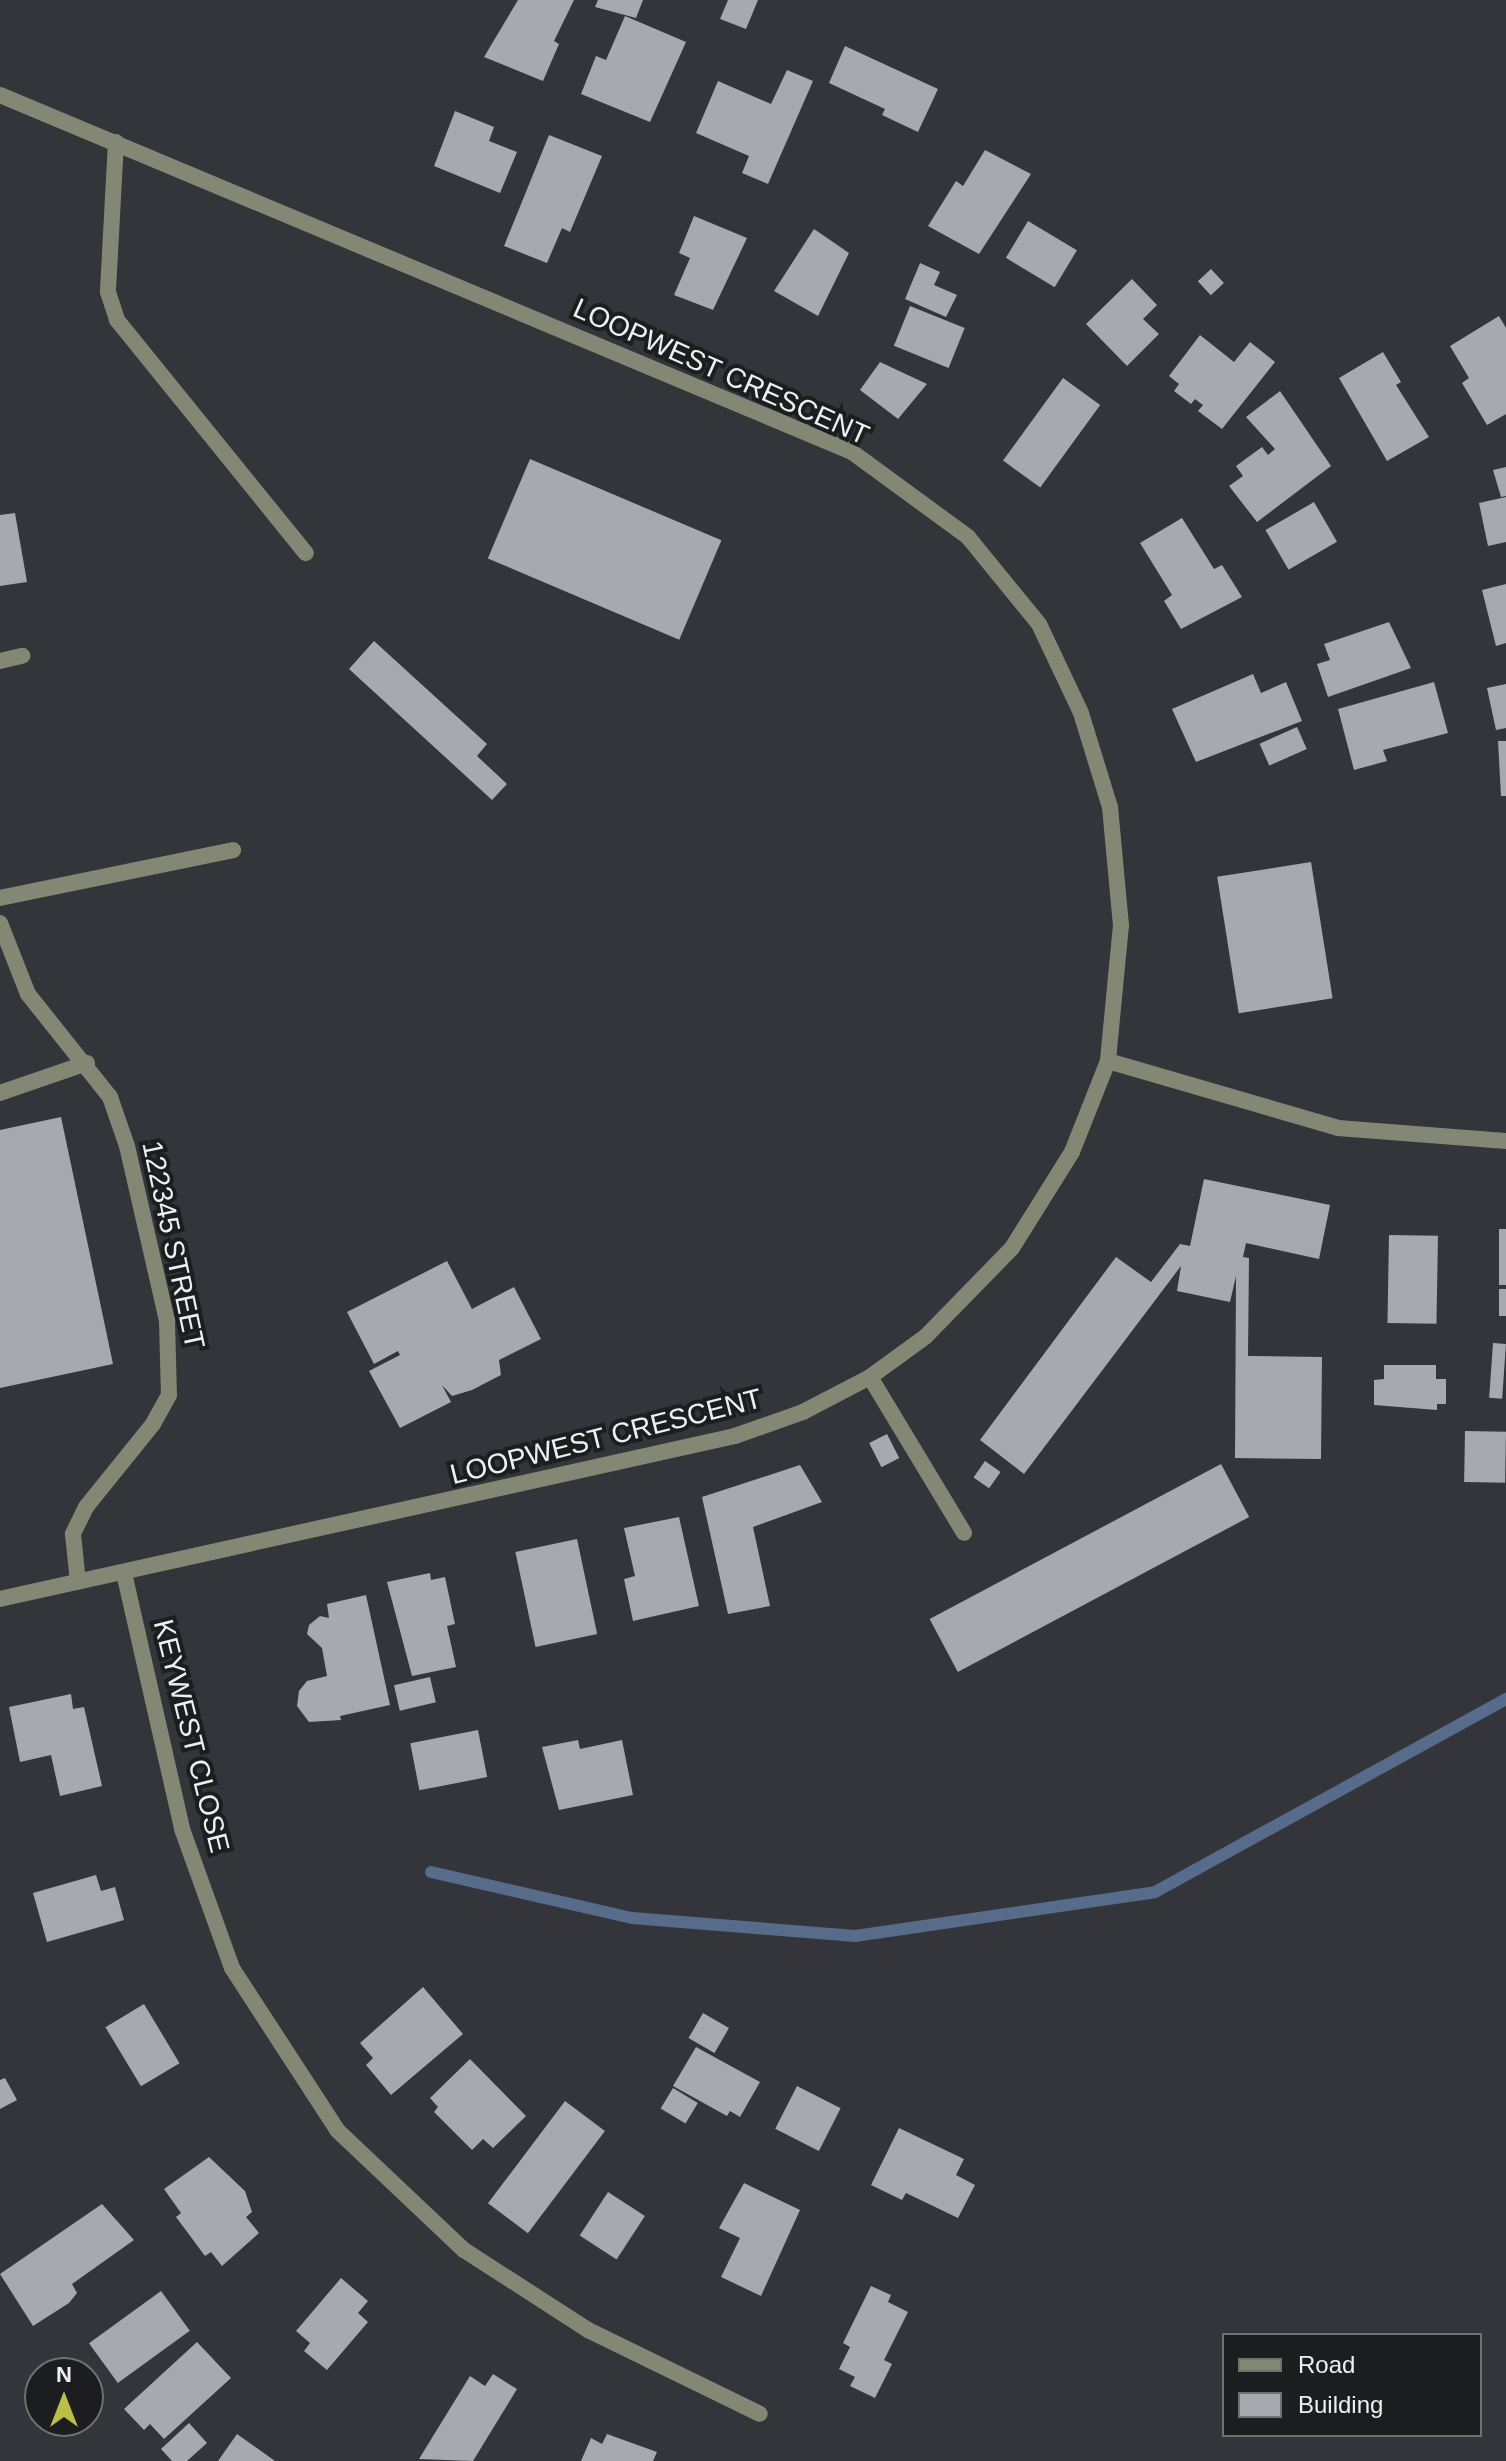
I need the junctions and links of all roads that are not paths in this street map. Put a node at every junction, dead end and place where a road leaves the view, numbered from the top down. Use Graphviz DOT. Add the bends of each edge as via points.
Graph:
graph roads {
  1 [pos="0,95"];
  2 [pos="116,142"];
  3 [pos="306,553"];
  4 [pos="22,656"];
  5 [pos="0,661"];
  6 [pos="233,850"];
  7 [pos="0,898"];
  8 [pos="0,923"];
  9 [pos="1108,1061"];
  10 [pos="87,1063"];
  11 [pos="0,1093"];
  12 [pos="1506,1141"];
  13 [pos="870,1377"];
  14 [pos="964,1533"];
  15 [pos="124,1573"];
  16 [pos="78,1582"];
  17 [pos="0,1599"];
  18 [pos="760,2414"];
  1 -- 2 [label="street, LOOPWEST CRESCENT"];
  2 -- 3 [label="street" via="108,292 117,320"];
  2 -- 9 [label="street, LOOPWEST CRESCENT" via="852,452 968,537 1039,624 1081,713 1110,807 1121,925"];
  4 -- 5 [label="street"];
  6 -- 7 [label="street"];
  8 -- 10 [label="street, 122345 STREET" via="28,994"];
  9 -- 12 [label="street" via="1338,1128"];
  9 -- 13 [label="street, LOOPWEST CRESCENT" via="1072,1152 1012,1248 925,1337"];
  10 -- 11 [label="street"];
  10 -- 16 [label="street, 122345 STREET" via="110,1097 127,1146 167,1321 172,1367 169,1395 153,1424 104,1481 73,1534"];
  13 -- 14 [label="street"];
  13 -- 15 [label="street, LOOPWEST CRESCENT" via="803,1412 735,1436"];
  15 -- 16 [label="street, LOOPWEST CRESCENT"];
  15 -- 18 [label="street, KEYWEST CLOSE" via="182,1829 232,1968 338,2131 464,2250 588,2330"];
  16 -- 17 [label="street, LOOPWEST CRESCENT"];
}
